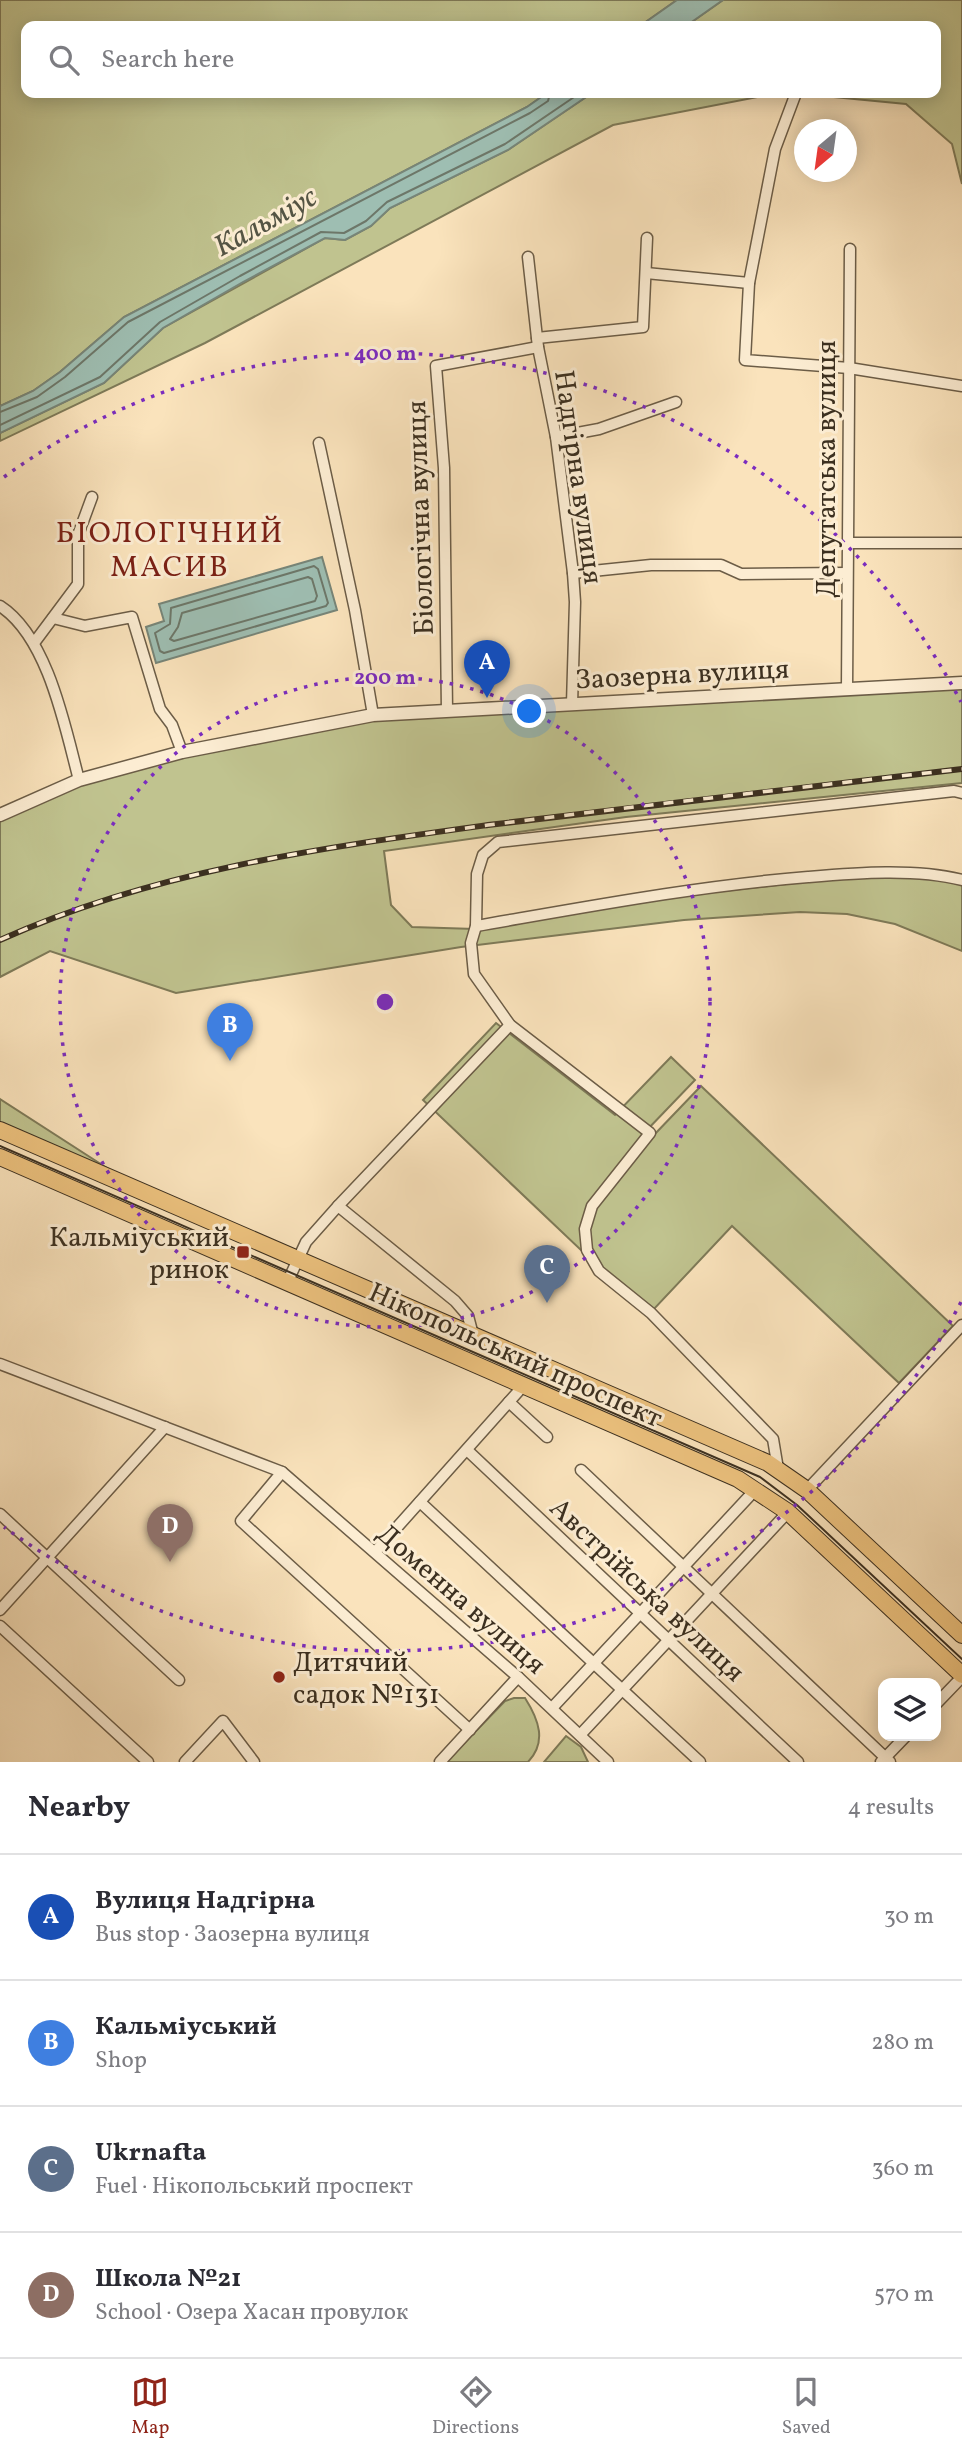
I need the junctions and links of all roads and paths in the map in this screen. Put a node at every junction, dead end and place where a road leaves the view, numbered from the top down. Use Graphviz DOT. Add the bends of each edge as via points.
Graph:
graph roads {
  1 [pos="794,98"];
  2 [pos="647,238"];
  3 [pos="850,249"];
  4 [pos="528,257"];
  5 [pos="646,273"];
  6 [pos="749,283"];
  7 [pos="538,343"];
  8 [pos="849,368"];
  9 [pos="962,386"];
  10 [pos="676,402"];
  11 [pos="555,437"];
  12 [pos="319,443"];
  13 [pos="92,497"];
  14 [pos="848,543"];
  15 [pos="962,543"];
  16 [pos="573,573"];
  17 [pos="847,573"];
  18 [pos="0,607"];
  19 [pos="53,618"];
  20 [pos="34,643"];
  21 [pos="962,683"];
  22 [pos="846,689"];
  23 [pos="572,704"];
  24 [pos="447,711"];
  25 [pos="373,715"];
  26 [pos="182,751"];
  27 [pos="79,780"];
  28 [pos="962,793"];
  29 [pos="0,815"];
  30 [pos="962,880"];
  31 [pos="476,926"];
  32 [pos="510,1025"];
  33 [pos="0,1130"];
  34 [pos="0,1157"];
  35 [pos="338,1206"];
  36 [pos="298,1259"];
  37 [pos="287,1283"];
  38 [pos="960,1332"];
  39 [pos="473,1335"];
  40 [pos="0,1364"];
  41 [pos="542,1365"];
  42 [pos="524,1385"];
  43 [pos="509,1402"];
  44 [pos="165,1427"];
  45 [pos="547,1437"];
  46 [pos="467,1450"];
  47 [pos="778,1469"];
  48 [pos="581,1471"];
  49 [pos="282,1472"];
  50 [pos="756,1489"];
  51 [pos="807,1489"];
  52 [pos="420,1502"];
  53 [pos="788,1512"];
  54 [pos="0,1514"];
  55 [pos="375,1552"];
  56 [pos="47,1558"];
  57 [pos="683,1568"];
  58 [pos="711,1594"];
  59 [pos="0,1610"];
  60 [pos="640,1613"];
  61 [pos="0,1626"];
  62 [pos="962,1635"];
  63 [pos="668,1640"];
  64 [pos="594,1663"];
  65 [pos="962,1676"];
  66 [pos="519,1677"];
  67 [pos="179,1680"];
  68 [pos="622,1689"];
  69 [pos="941,1699"];
  70 [pos="552,1708"];
  71 [pos="470,1730"];
  72 [pos="579,1735"];
  73 [pos="902,1741"];
  74 [pos="885,1761"];
  75 [pos="148,1762"];
  76 [pos="185,1762"];
  77 [pos="254,1762"];
  78 [pos="440,1762"];
  79 [pos="608,1762"];
  80 [pos="700,1762"];
  81 [pos="798,1762"];
  1 -- 6 [label="street" via="775,149"];
  2 -- 5 [label="street"];
  3 -- 8 [label="street, Депутатська вулиця"];
  4 -- 7 [label="street, Надгірна вулиця"];
  5 -- 6 [label="street"];
  5 -- 7 [label="street" via="643,327"];
  6 -- 8 [label="street" via="745,360"];
  7 -- 11 [label="street, Надгірна вулиця"];
  7 -- 24 [label="street, Біологічна вулиця" via="436,366 444,468"];
  8 -- 9 [label="street"];
  8 -- 14 [label="street, Депутатська вулиця"];
  10 -- 11 [label="street" via="599,429"];
  11 -- 16 [label="street, Надгірна вулиця"];
  12 -- 25 [label="street"];
  13 -- 19 [label="street" via="78,535 78,584"];
  14 -- 15 [label="street"];
  14 -- 17 [label="street, Депутатська вулиця"];
  16 -- 17 [label="street" via="651,565 721,565 741,574"];
  16 -- 23 [label="street, Надгірна вулиця"];
  17 -- 22 [label="street, Депутатська вулиця"];
  18 -- 20 [label="street" via="15,616"];
  19 -- 20 [label="street"];
  19 -- 26 [label="street" via="85,626 132,617 160,709"];
  20 -- 27 [label="street" via="59,706"];
  21 -- 22 [label="street, Заозерна вулиця"];
  22 -- 23 [label="street, Заозерна вулиця"];
  23 -- 24 [label="street, Заозерна вулиця"];
  24 -- 25 [label="street, Заозерна вулиця"];
  25 -- 26 [label="street, Заозерна вулиця"];
  26 -- 27 [label="street, Заозерна вулиця"];
  27 -- 29 [label="street, Заозерна вулиця"];
  28 -- 31 [label="street" via="498,842 484,855 477,874"];
  30 -- 31 [label="street" via="941,874 848,874 764,881"];
  31 -- 32 [label="street" via="471,943 474,974"];
  32 -- 35 [label="street"];
  32 -- 47 [label="street" via="650,1133 592,1206 585,1228 587,1250 599,1272 651,1313 773,1439"];
  33 -- 36 [label="main road, Нікопольський проспект"];
  34 -- 37 [label="main road, Нікопольський проспект"];
  35 -- 36 [label="street" via="312,1234"];
  35 -- 39 [label="street" via="455,1301 468,1316"];
  36 -- 37 [label="street"];
  36 -- 39 [label="main road, Нікопольський проспект"];
  37 -- 42 [label="main road, Нікопольський проспект"];
  38 -- 51 [label="street"];
  39 -- 41 [label="main road, Нікопольський проспект"];
  40 -- 44 [label="street, Доменна вулиця"];
  41 -- 42 [label="main road"];
  41 -- 47 [label="main road, Нікопольський проспект"];
  42 -- 43 [label="street"];
  42 -- 50 [label="main road, Нікопольський проспект"];
  43 -- 45 [label="street"];
  43 -- 46 [label="street"];
  44 -- 49 [label="street, Доменна вулиця"];
  44 -- 56 [label="street"];
  46 -- 52 [label="street"];
  46 -- 60 [label="street, Австрійська вулиця"];
  47 -- 51 [label="main road, Нікопольський проспект"];
  48 -- 57 [label="street"];
  49 -- 55 [label="street, Доменна вулиця"];
  49 -- 71 [label="street" via="241,1521"];
  50 -- 53 [label="main road, Нікопольський проспект"];
  50 -- 57 [label="street"];
  51 -- 62 [label="main road, Нікопольський проспект"];
  52 -- 55 [label="street"];
  52 -- 64 [label="street"];
  53 -- 58 [label="street"];
  53 -- 65 [label="main road, Нікопольський проспект"];
  54 -- 56 [label="street"];
  55 -- 66 [label="street, Доменна вулиця"];
  56 -- 59 [label="street"];
  56 -- 67 [label="street"];
  57 -- 58 [label="street"];
  57 -- 60 [label="street"];
  58 -- 63 [label="street"];
  58 -- 74 [label="street"];
  60 -- 63 [label="street, Австрійська вулиця"];
  60 -- 64 [label="street"];
  61 -- 75 [label="street"];
  63 -- 68 [label="street"];
  63 -- 81 [label="street, Австрійська вулиця"];
  64 -- 68 [label="street"];
  64 -- 70 [label="street"];
  65 -- 69 [label="street"];
  66 -- 70 [label="street, Доменна вулиця"];
  66 -- 71 [label="street"];
  68 -- 72 [label="street"];
  68 -- 80 [label="street"];
  70 -- 72 [label="street, Доменна вулиця"];
  71 -- 78 [label="street"];
  72 -- 79 [label="street, Доменна вулиця"];
  73 -- 74 [label="street"];
  76 -- 77 [label="street" via="223,1721"];
}
